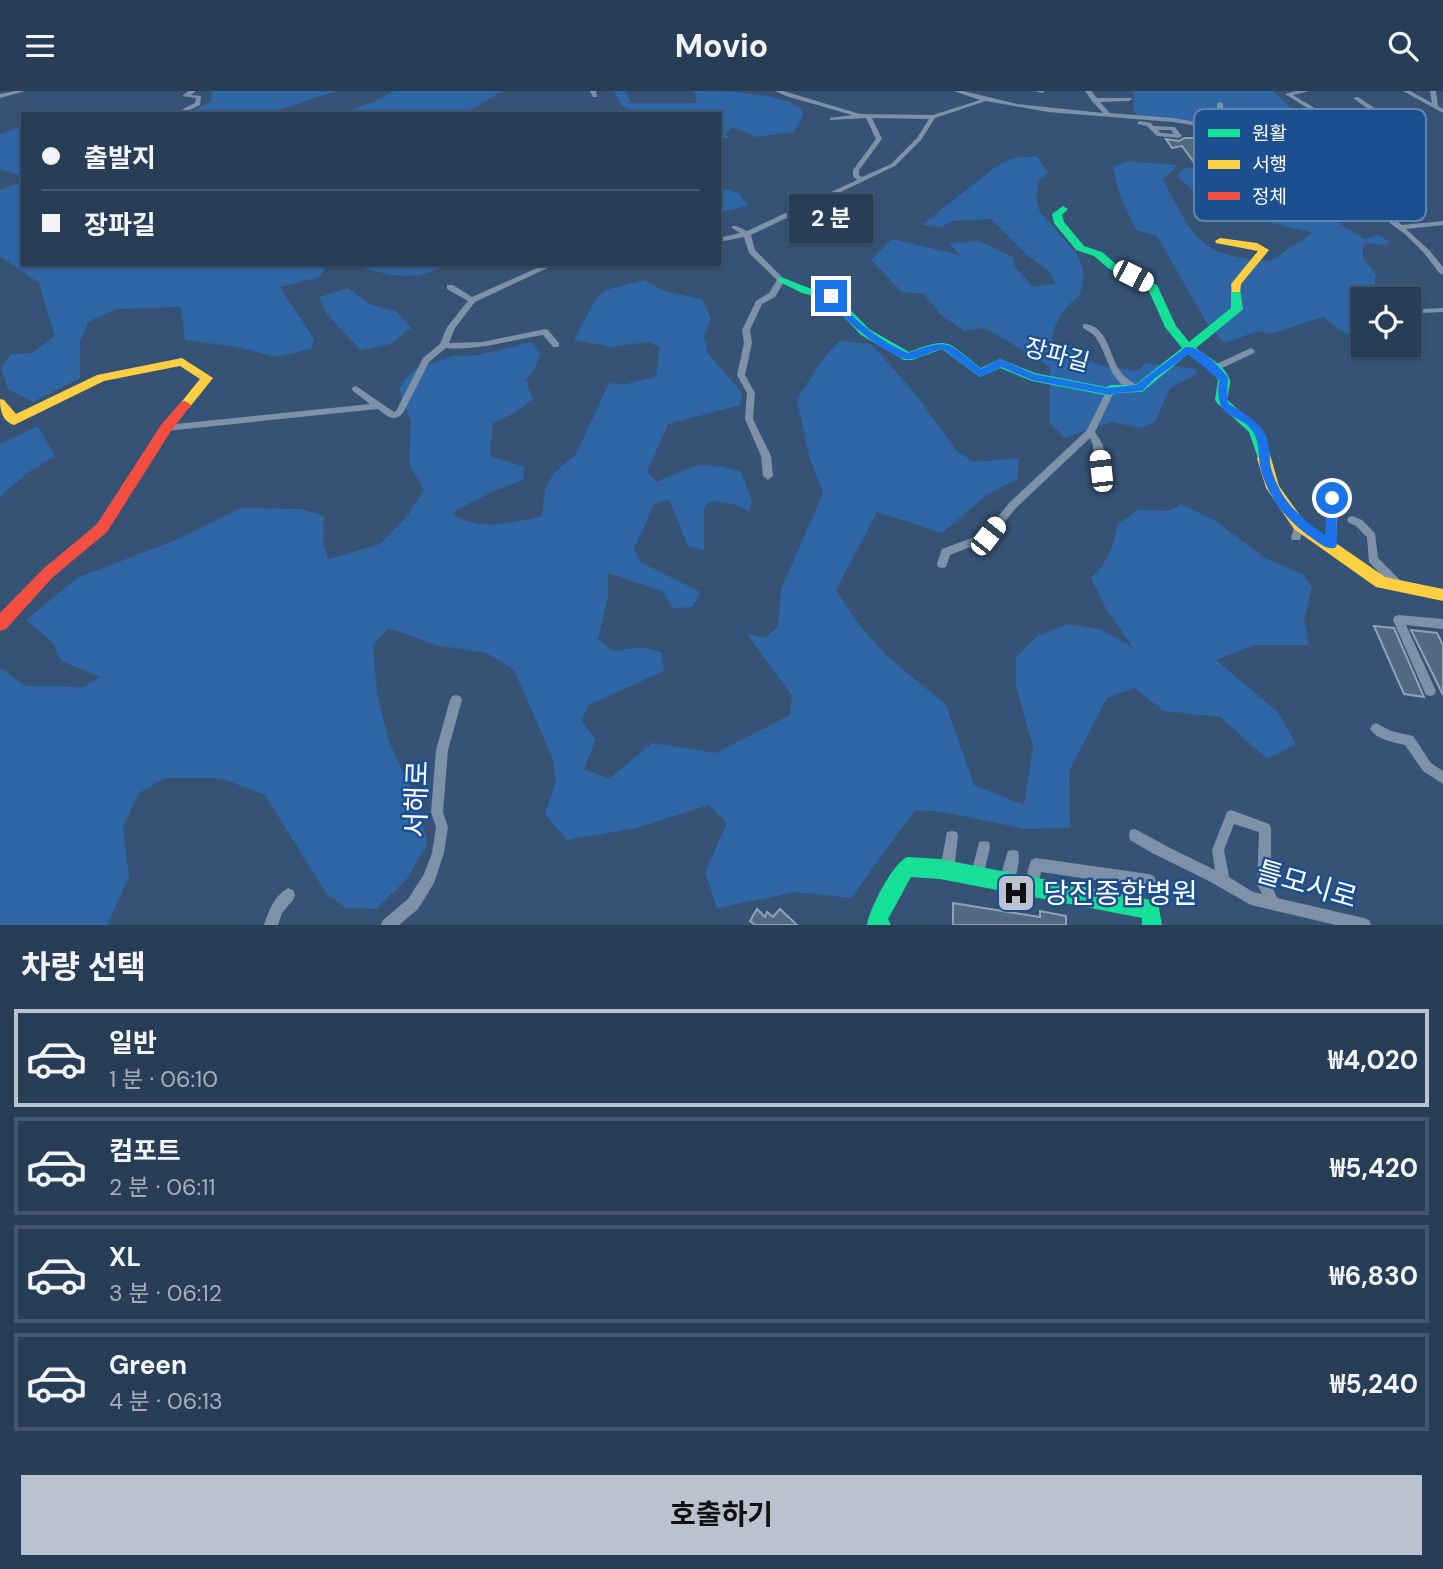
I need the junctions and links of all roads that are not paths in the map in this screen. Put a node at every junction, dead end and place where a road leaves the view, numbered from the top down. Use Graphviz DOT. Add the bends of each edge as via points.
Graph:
graph roads {
  1 [pos="22,91"];
  2 [pos="193,91"];
  3 [pos="778,91"];
  4 [pos="957,91"];
  5 [pos="1088,91"];
  6 [pos="1306,91"];
  7 [pos="1406,91"];
  8 [pos="1433,91"];
  9 [pos="0,96"];
  10 [pos="1356,98"];
  11 [pos="988,99"];
  12 [pos="1129,99"];
  13 [pos="1094,100"];
  14 [pos="1220,104"];
  15 [pos="1435,107"];
  16 [pos="1220,109"];
  17 [pos="1312,109"];
  18 [pos="1372,109"];
  19 [pos="1443,111"];
  20 [pos="180,112"];
  21 [pos="1108,115"];
  22 [pos="866,117"];
  23 [pos="933,117"];
  24 [pos="832,119"];
  25 [pos="1188,122"];
  26 [pos="1194,123"];
  27 [pos="861,180"];
  28 [pos="1063,208"];
  29 [pos="1394,221"];
  30 [pos="1443,223"];
  31 [pos="734,227"];
  32 [pos="1403,227"];
  33 [pos="747,234"];
  34 [pos="721,240"];
  35 [pos="1220,241"];
  36 [pos="548,266"];
  37 [pos="1443,272"];
  38 [pos="780,280"];
  39 [pos="450,287"];
  40 [pos="472,300"];
  41 [pos="1443,310"];
  42 [pos="1422,311"];
  43 [pos="1086,326"];
  44 [pos="444,345"];
  45 [pos="556,345"];
  46 [pos="1189,349"];
  47 [pos="1251,351"];
  48 [pos="1215,368"];
  49 [pos="356,389"];
  50 [pos="1138,389"];
  51 [pos="1110,392"];
  52 [pos="0,403"];
  53 [pos="378,406"];
  54 [pos="166,428"];
  55 [pos="1091,432"];
  56 [pos="1101,471"];
  57 [pos="768,475"];
  58 [pos="1323,494"];
  59 [pos="1352,520"];
  60 [pos="1331,545"];
  61 [pos="942,564"];
  62 [pos="1402,589"];
  63 [pos="1443,595"];
  64 [pos="0,624"];
  65 [pos="1442,626"];
  66 [pos="1430,691"];
  67 [pos="456,700"];
  68 [pos="1376,729"];
  69 [pos="1443,778"];
  70 [pos="1135,835"];
  71 [pos="952,837"];
  72 [pos="984,847"];
  73 [pos="1013,856"];
  74 [pos="947,870"];
  75 [pos="977,876"];
  76 [pos="1149,881"];
  77 [pos="1223,881"];
  78 [pos="1007,882"];
  79 [pos="1031,887"];
  80 [pos="288,895"];
  81 [pos="1273,903"];
  82 [pos="271,925"];
  83 [pos="388,925"];
  84 [pos="881,925"];
  85 [pos="1152,925"];
  86 [pos="1364,925"];
  1 -- 9 [label="street"];
  2 -- 20 [label="street" via="186,96 198,97 198,103"];
  3 -- 22 [label="street"];
  4 -- 11 [label="street"];
  5 -- 13 [label="street"];
  6 -- 17 [label="street" via="1288,94"];
  7 -- 15 [label="street"];
  8 -- 15 [label="street"];
  10 -- 18 [label="street"];
  11 -- 21 [label="street"];
  11 -- 23 [label="street"];
  12 -- 13 [label="street"];
  13 -- 21 [label="street"];
  14 -- 16 [label="street"];
  15 -- 19 [label="street"];
  21 -- 25 [label="street"];
  21 -- 25 [label="street" via="1151,126"];
  22 -- 23 [label="street"];
  22 -- 24 [label="street"];
  22 -- 27 [label="street" via="879,139 856,170"];
  23 -- 27 [label="street" via="893,165"];
  25 -- 26 [label="street"];
  27 -- 33 [label="street"];
  28 -- 46 [label="street" via="1057,214 1059,223 1080,248 1153,287 1171,327"];
  29 -- 32 [label="street"];
  30 -- 32 [label="street"];
  31 -- 33 [label="street"];
  32 -- 37 [label="street"];
  33 -- 34 [label="street"];
  33 -- 38 [label="street" via="752,251"];
  35 -- 46 [label="street" via="1264,250 1236,284 1237,309"];
  36 -- 40 [label="street"];
  38 -- 51 [label="street, 장파길" via="831,296 850,318 891,350 908,357 945,346 980,373 1000,363 1032,377"];
  38 -- 57 [label="street" via="772,295 759,303 746,330 741,375 751,393 749,419 766,456"];
  39 -- 40 [label="street"];
  40 -- 44 [label="street" via="451,327"];
  41 -- 42 [label="street"];
  43 -- 50 [label="street, 장파길" via="1098,333 1116,375"];
  44 -- 45 [label="street" via="486,344 545,332"];
  44 -- 53 [label="street" via="426,360 399,413 393,416"];
  46 -- 48 [label="street"];
  46 -- 50 [label="street"];
  47 -- 48 [label="street"];
  48 -- 60 [label="street" via="1224,379 1222,400 1261,437 1273,488 1297,531"];
  49 -- 53 [label="street"];
  50 -- 51 [label="street, 장파길"];
  51 -- 55 [label="street, 장파길"];
  52 -- 54 [label="street" via="14,420 101,378 181,362 207,378"];
  53 -- 54 [label="street"];
  54 -- 64 [label="street" via="102,528 48,573"];
  55 -- 56 [label="street" via="1098,445"];
  55 -- 61 [label="street, 장파길" via="1012,506 988,536 946,552"];
  58 -- 60 [label="street" via="1334,503"];
  59 -- 62 [label="street" via="1372,536 1373,559"];
  60 -- 62 [label="street" via="1370,577"];
  62 -- 63 [label="street"];
  65 -- 66 [label="street" via="1398,620"];
  67 -- 83 [label="street, 서해로" via="442,750 438,853 413,904"];
  68 -- 69 [label="street" via="1409,740 1427,767"];
  70 -- 77 [label="street"];
  71 -- 74 [label="street"];
  72 -- 75 [label="street"];
  73 -- 78 [label="street"];
  74 -- 75 [label="street"];
  74 -- 84 [label="street" via="907,867 876,923"];
  75 -- 78 [label="street"];
  76 -- 79 [label="street" via="1036,865"];
  77 -- 81 [label="street, 틀모시로" via="1251,898"];
  77 -- 81 [label="street, 틀모시로" via="1218,850 1231,816 1265,828 1264,884"];
  78 -- 79 [label="street"];
  79 -- 85 [label="street" via="1151,910"];
  80 -- 82 [label="street" via="276,909"];
  81 -- 86 [label="street, 틀모시로"];
}
